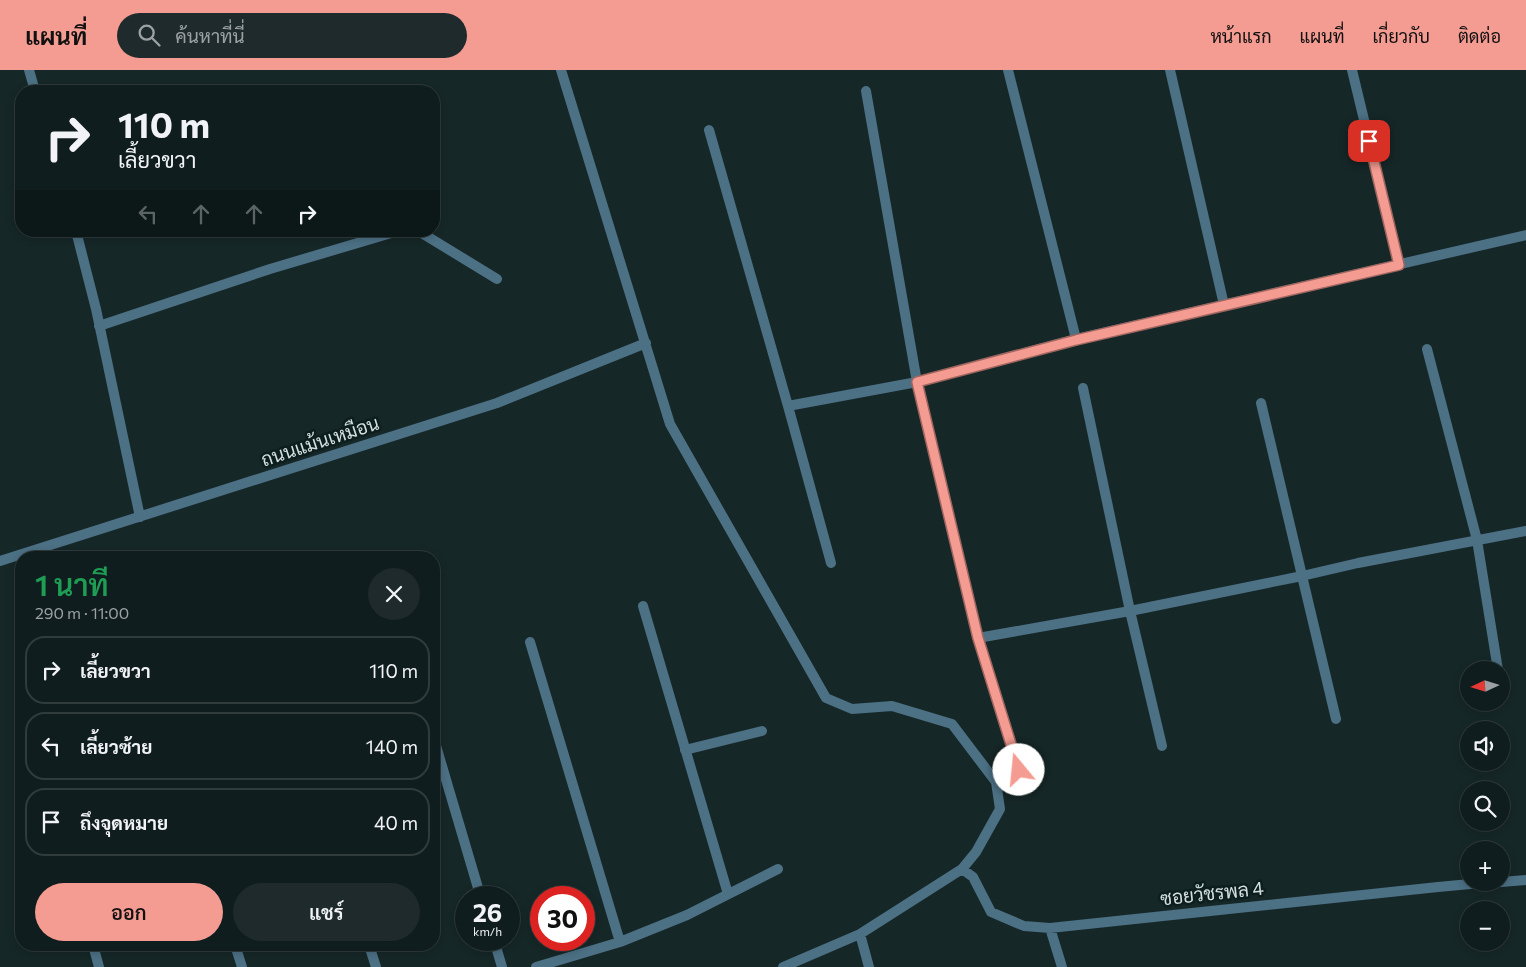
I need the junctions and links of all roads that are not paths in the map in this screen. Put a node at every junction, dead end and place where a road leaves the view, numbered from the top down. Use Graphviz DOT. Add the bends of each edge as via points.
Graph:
graph roads {
  1 [pos="29,70"];
  2 [pos="561,70"];
  3 [pos="1008,70"];
  4 [pos="1170,70"];
  5 [pos="1352,70"];
  6 [pos="33,85"];
  7 [pos="866,91"];
  8 [pos="709,130"];
  9 [pos="1526,235"];
  10 [pos="77,237"];
  11 [pos="378,237"];
  12 [pos="428,237"];
  13 [pos="1399,265"];
  14 [pos="497,279"];
  15 [pos="1224,305"];
  16 [pos="99,326"];
  17 [pos="1076,340"];
  18 [pos="646,343"];
  19 [pos="1427,349"];
  20 [pos="917,382"];
  21 [pos="1083,388"];
  22 [pos="1261,403"];
  23 [pos="788,406"];
  24 [pos="140,517"];
  25 [pos="1526,531"];
  26 [pos="1476,540"];
  27 [pos="32,551"];
  28 [pos="15,556"];
  29 [pos="0,561"];
  30 [pos="831,563"];
  31 [pos="1302,576"];
  32 [pos="642,606"];
  33 [pos="1130,611"];
  34 [pos="978,638"];
  35 [pos="530,642"];
  36 [pos="1496,661"];
  37 [pos="1336,719"];
  38 [pos="762,730"];
  39 [pos="1162,746"];
  40 [pos="685,750"];
  41 [pos="440,758"];
  42 [pos="1019,770"];
  43 [pos="778,869"];
  44 [pos="962,869"];
  45 [pos="1526,880"];
  46 [pos="1510,881"];
  47 [pos="1460,885"];
  48 [pos="477,886"];
  49 [pos="728,894"];
  50 [pos="1050,928"];
  51 [pos="860,934"];
  52 [pos="620,942"];
  53 [pos="95,951"];
  54 [pos="237,951"];
  55 [pos="371,951"];
  56 [pos="497,951"];
  57 [pos="802,963"];
  58 [pos="99,967"];
  59 [pos="242,967"];
  60 [pos="376,967"];
  61 [pos="502,967"];
  62 [pos="536,967"];
  63 [pos="783,967"];
  64 [pos="869,967"];
  65 [pos="1062,967"];
  1 -- 6 [label="street"];
  2 -- 18 [label="street"];
  3 -- 17 [label="street"];
  4 -- 15 [label="street"];
  5 -- 13 [label="street"];
  7 -- 20 [label="street"];
  8 -- 23 [label="street"];
  9 -- 13 [label="street"];
  10 -- 16 [label="street"];
  11 -- 16 [label="street"];
  12 -- 14 [label="street"];
  13 -- 15 [label="street"];
  15 -- 17 [label="street"];
  16 -- 24 [label="street"];
  17 -- 20 [label="street"];
  18 -- 24 [label="street, ถนนแม้นเหมือน" via="497,403"];
  18 -- 44 [label="street" via="670,424 826,698 852,709 892,706 952,724 996,782 1000,809 976,852"];
  19 -- 26 [label="street"];
  20 -- 23 [label="street"];
  20 -- 34 [label="street"];
  21 -- 33 [label="street"];
  22 -- 31 [label="street"];
  23 -- 30 [label="street"];
  24 -- 27 [label="street, ถนนแม้นเหมือน"];
  25 -- 26 [label="street"];
  26 -- 31 [label="street"];
  26 -- 36 [label="street"];
  28 -- 29 [label="street, ถนนแม้นเหมือน"];
  31 -- 33 [label="street"];
  31 -- 37 [label="street"];
  32 -- 40 [label="street"];
  33 -- 34 [label="street"];
  33 -- 39 [label="street"];
  34 -- 42 [label="street"];
  35 -- 52 [label="street"];
  38 -- 40 [label="street"];
  40 -- 49 [label="street"];
  41 -- 48 [label="street"];
  43 -- 49 [label="street"];
  44 -- 50 [label="street, ซอยวัชรพล 4" via="973,877 991,912 1024,926"];
  44 -- 51 [label="street"];
  45 -- 46 [label="street"];
  47 -- 50 [label="street, ซอยวัชรพล 4"];
  49 -- 52 [label="street" via="687,915"];
  50 -- 65 [label="street"];
  51 -- 57 [label="street"];
  51 -- 64 [label="street"];
  52 -- 62 [label="street"];
  53 -- 58 [label="street"];
  54 -- 59 [label="street"];
  55 -- 60 [label="street"];
  56 -- 61 [label="street"];
  57 -- 63 [label="street"];
}
